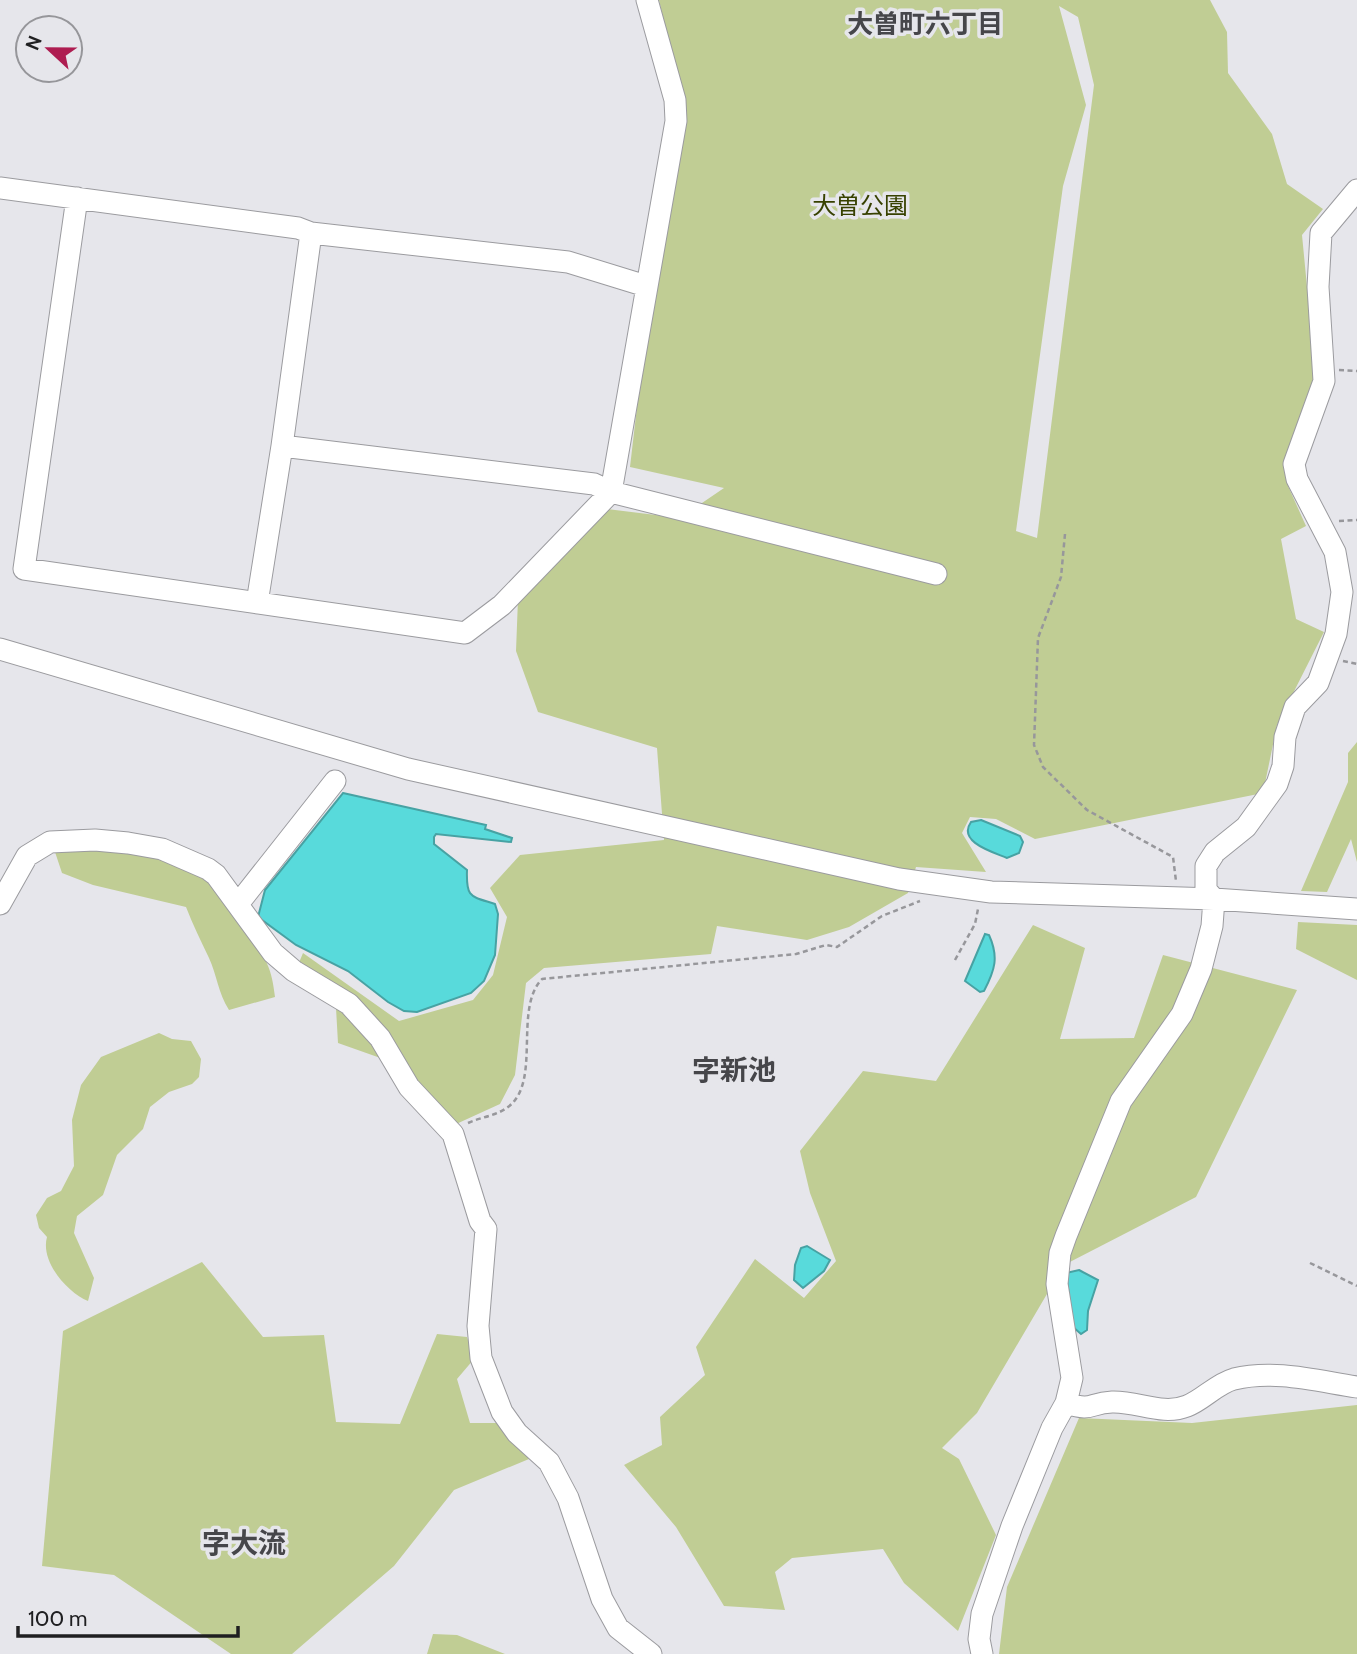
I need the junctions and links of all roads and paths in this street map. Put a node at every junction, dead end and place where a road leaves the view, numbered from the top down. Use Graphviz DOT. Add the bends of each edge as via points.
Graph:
graph roads {
  1 [pos="647,0"];
  2 [pos="0,187"];
  3 [pos="1357,190"];
  4 [pos="77,198"];
  5 [pos="311,233"];
  6 [pos="646,286"];
  7 [pos="282,446"];
  8 [pos="611,492"];
  9 [pos="1065,534"];
  10 [pos="936,574"];
  11 [pos="257,603"];
  12 [pos="0,649"];
  13 [pos="335,781"];
  14 [pos="926,898"];
  15 [pos="1178,899"];
  16 [pos="1214,899"];
  17 [pos="970,903"];
  18 [pos="0,904"];
  19 [pos="238,904"];
  20 [pos="1357,909"];
  21 [pos="955,960"];
  22 [pos="453,1134"];
  23 [pos="1310,1263"];
  24 [pos="1357,1286"];
  25 [pos="1357,1387"];
  26 [pos="1066,1403"];
  27 [pos="651,1654"];
  28 [pos="982,1654"];
  1 -- 6 [label="street" via="675,100 676,121"];
  2 -- 4 [label="street"];
  3 -- 16 [label="street" via="1321,233 1318,288 1324,381 1294,464 1337,562 1342,592 1336,634 1318,683 1294,707 1277,784 1245,827 1215,852 1206,866 1206,890"];
  4 -- 5 [label="street"];
  4 -- 11 [label="street" via="24,569"];
  5 -- 6 [label="street" via="568,262"];
  5 -- 7 [label="street"];
  6 -- 8 [label="street"];
  7 -- 8 [label="street" via="581,482"];
  7 -- 11 [label="street"];
  8 -- 10 [label="street"];
  8 -- 11 [label="street" via="502,605 465,633"];
  9 -- 15 [label="path" via="1061,577 1038,638 1034,745 1043,767 1087,810 1173,857"];
  12 -- 15 [label="street" via="408,769 843,868 991,892"];
  13 -- 19 [label="street"];
  14 -- 22 [label="path" via="883,916 837,947 542,979 533,993 523,1081 516,1100"];
  15 -- 16 [label="street"];
  16 -- 20 [label="street"];
  16 -- 26 [label="street" via="1212,926 1182,1014 1121,1101 1060,1253 1057,1284 1072,1378"];
  17 -- 21 [label="path" via="980,904 975,924"];
  18 -- 19 [label="street" via="33,850 45,843 95,840 162,849 198,863 216,875"];
  19 -- 22 [label="street" via="272,953 338,995 359,1014 421,1102"];
  22 -- 27 [label="street" via="486,1229 478,1326 486,1369 502,1412 549,1462 568,1498 610,1615 629,1639"];
  23 -- 24 [label="path"];
  25 -- 26 [label="street" via="1262,1376 1233,1379 1172,1410 1113,1402 1086,1410"];
  26 -- 28 [label="street" via="1012,1526 982,1614"];
}
